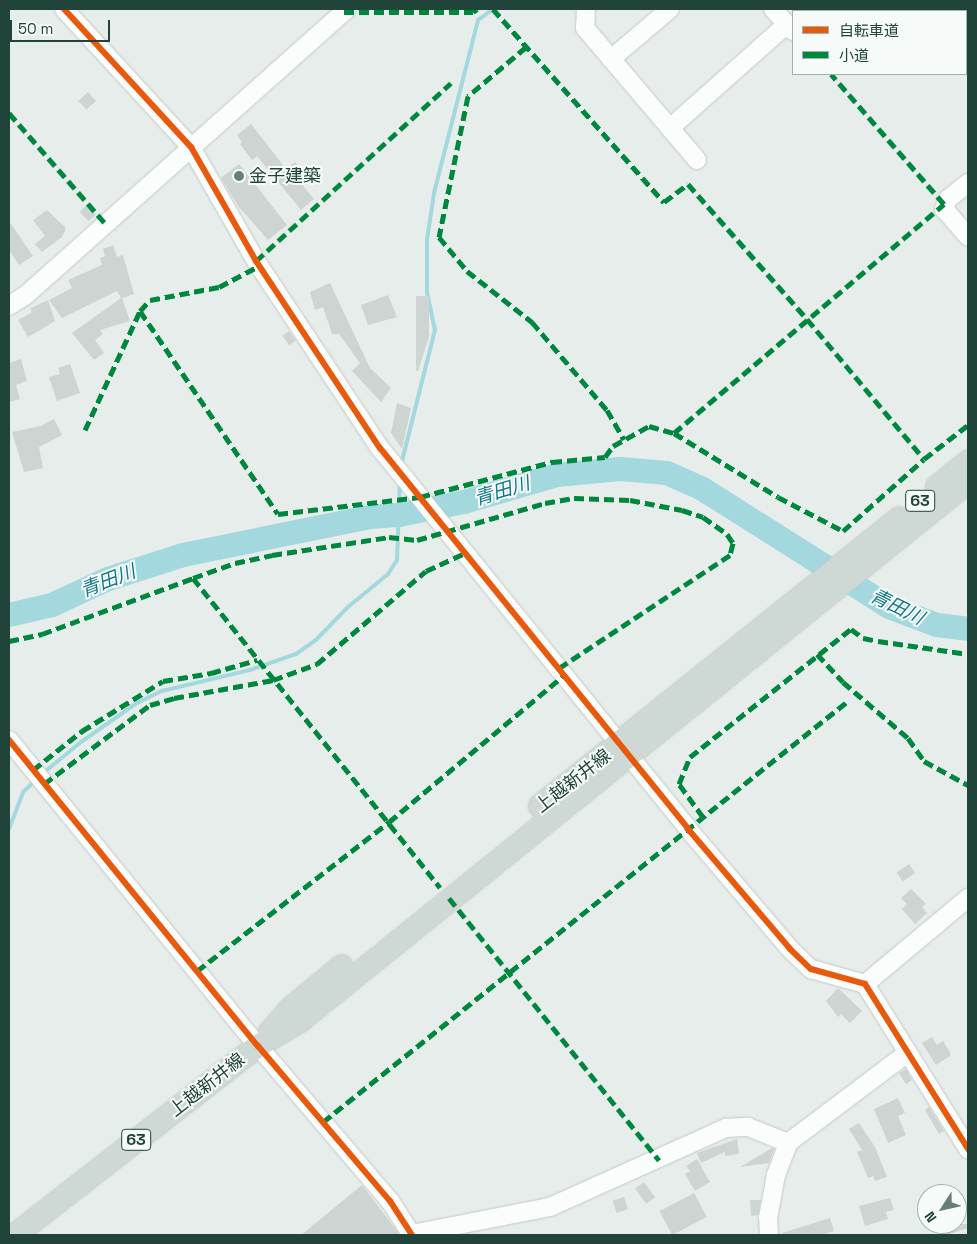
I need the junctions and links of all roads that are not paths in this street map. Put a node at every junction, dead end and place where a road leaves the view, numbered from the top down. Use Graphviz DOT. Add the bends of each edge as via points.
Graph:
graph roads {
  1 [pos="64,9"];
  2 [pos="347,9"];
  3 [pos="586,9"];
  4 [pos="670,9"];
  5 [pos="784,18"];
  6 [pos="611,59"];
  7 [pos="670,128"];
  8 [pos="190,147"];
  9 [pos="697,160"];
  10 [pos="968,184"];
  11 [pos="968,237"];
  12 [pos="9,306"];
  13 [pos="968,462"];
  14 [pos="968,482"];
  15 [pos="879,544"];
  16 [pos="9,740"];
  17 [pos="624,749"];
  18 [pos="968,898"];
  19 [pos="866,984"];
  20 [pos="258,1046"];
  21 [pos="906,1054"];
  22 [pos="788,1143"];
  23 [pos="968,1149"];
  24 [pos="412,1234"];
  25 [pos="15,1235"];
  26 [pos="769,1235"];
  1 -- 8 [label="street"];
  2 -- 8 [label="street"];
  3 -- 6 [label="street" via="585,28"];
  4 -- 6 [label="street"];
  5 -- 7 [label="street"];
  6 -- 7 [label="street"];
  7 -- 9 [label="street"];
  8 -- 12 [label="street"];
  8 -- 17 [label="street" via="259,266 380,448"];
  10 -- 11 [label="street" via="948,199 944,208"];
  13 -- 15 [label="main road, 上越新井線 / 63"];
  14 -- 15 [label="main road, 上越新井線 / 63"];
  15 -- 17 [label="main road, 上越新井線 / 63"];
  16 -- 20 [label="street"];
  17 -- 19 [label="street" via="801,961 824,975"];
  17 -- 20 [label="main road, 上越新井線 / 63" via="290,1009"];
  18 -- 19 [label="street"];
  19 -- 21 [label="street"];
  20 -- 24 [label="street" via="385,1194"];
  20 -- 25 [label="main road, 上越新井線 / 63"];
  21 -- 22 [label="street"];
  21 -- 23 [label="street"];
  22 -- 24 [label="street" via="748,1127 726,1128 550,1208"];
  22 -- 26 [label="street" via="776,1174 768,1218"];
}
